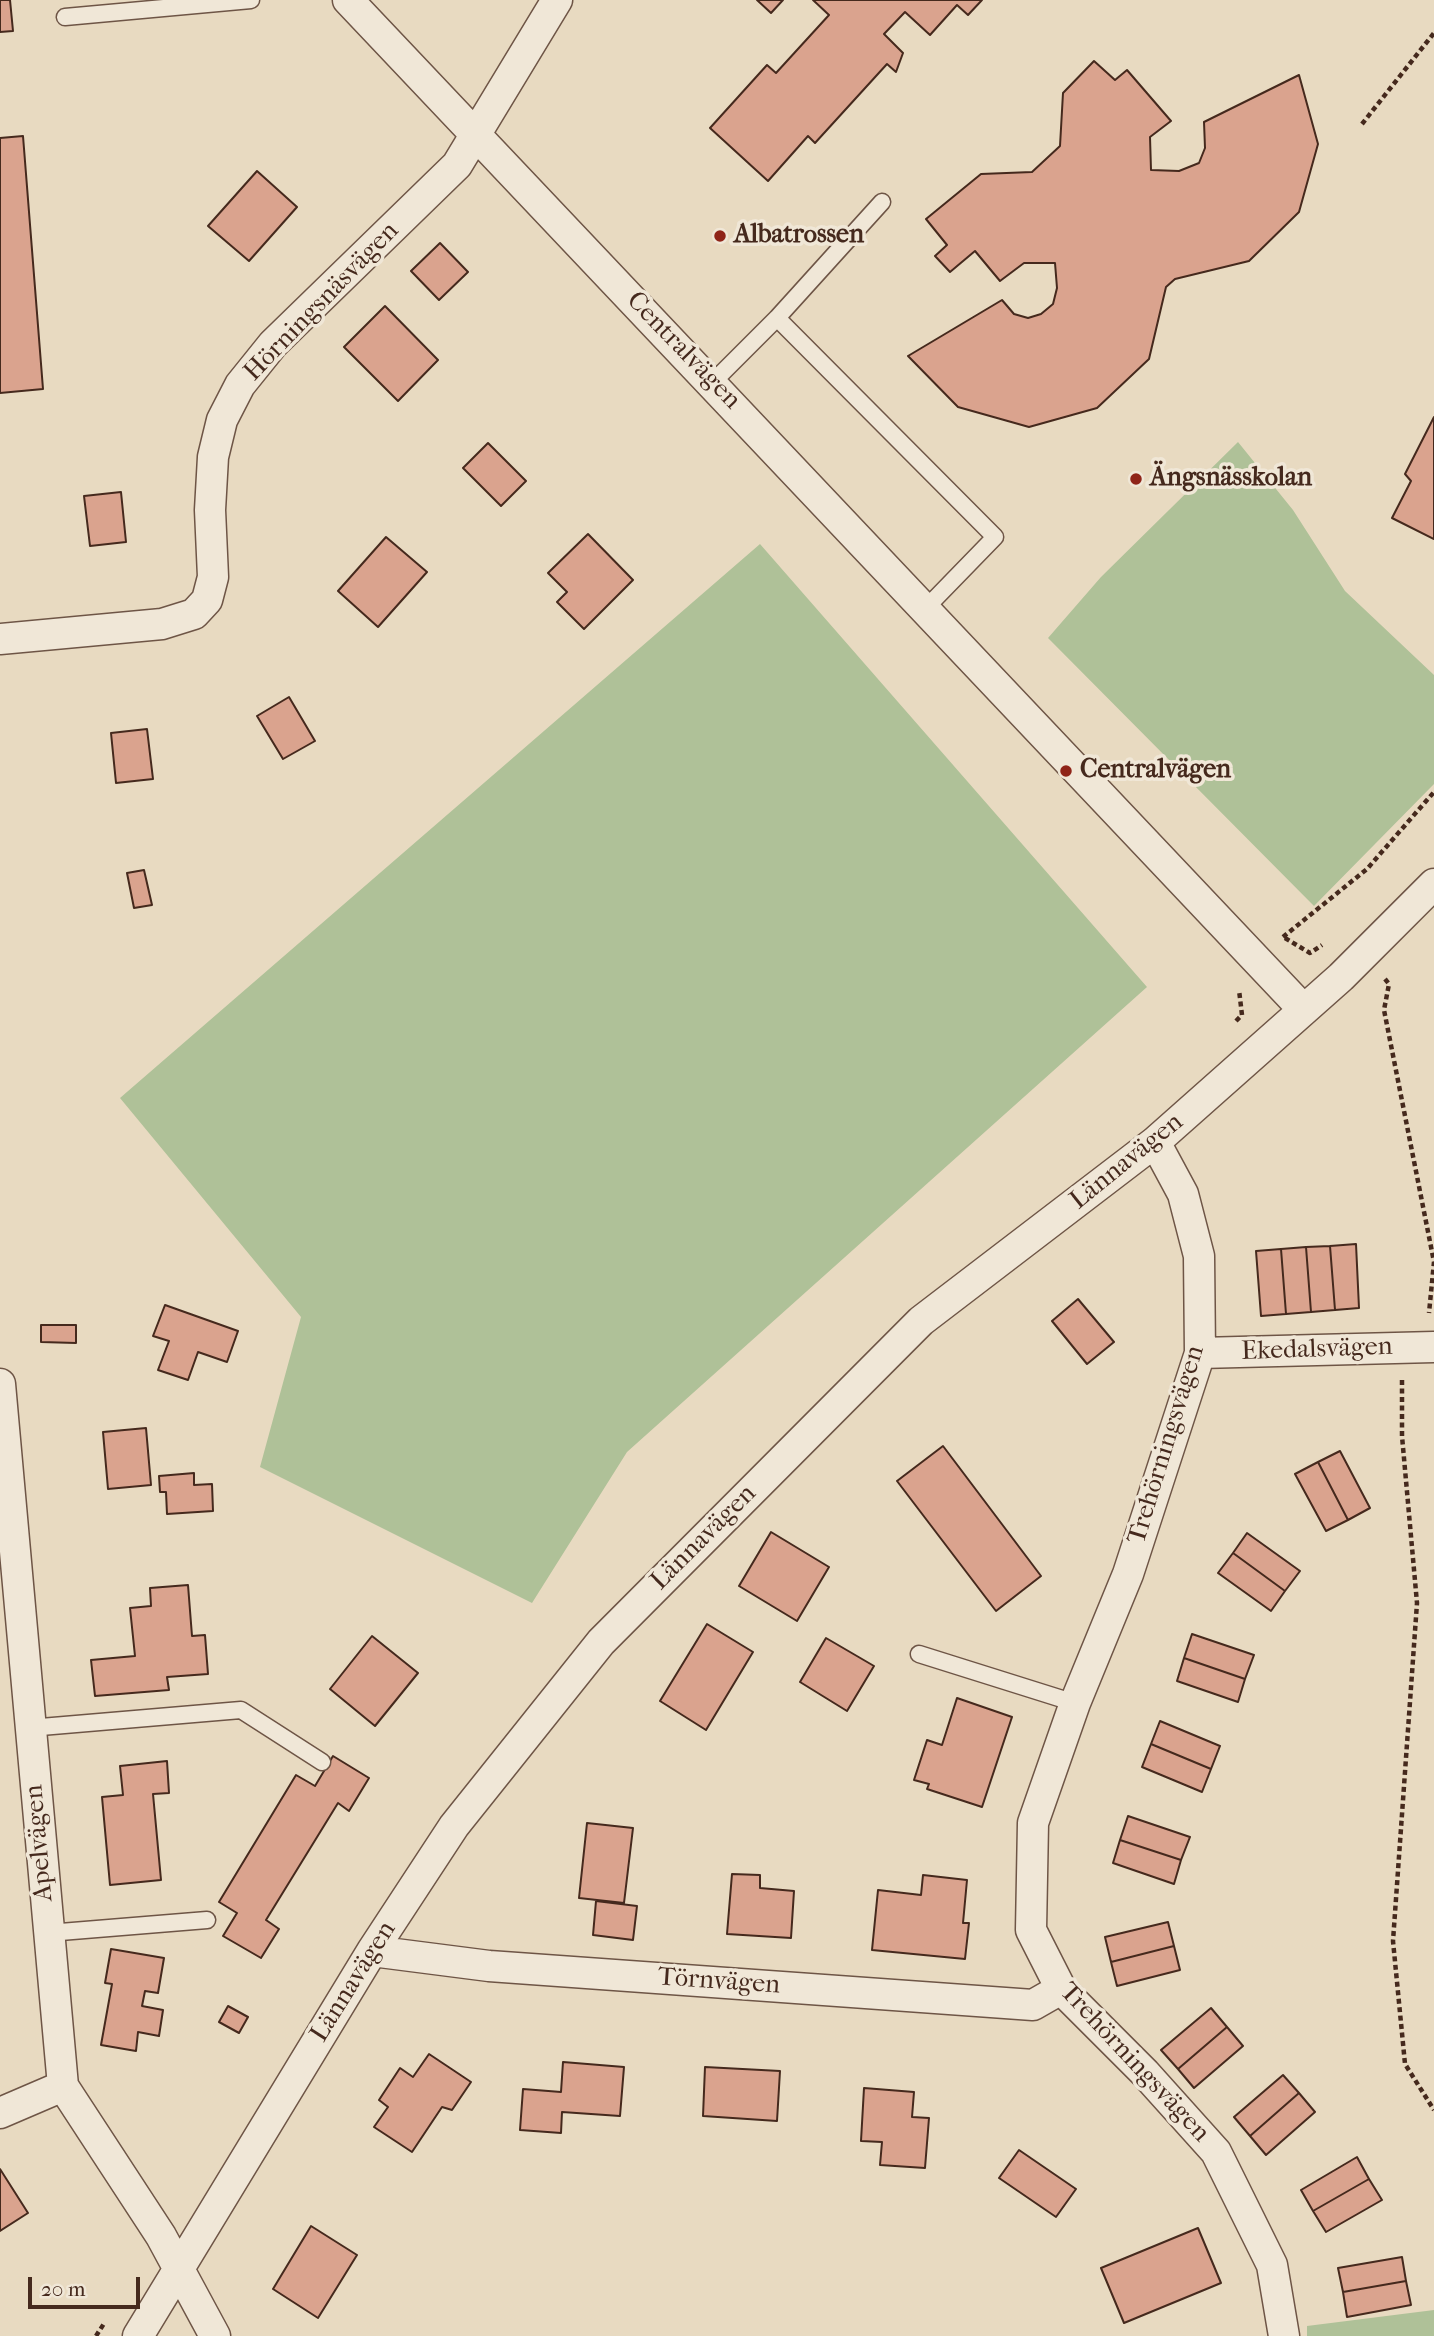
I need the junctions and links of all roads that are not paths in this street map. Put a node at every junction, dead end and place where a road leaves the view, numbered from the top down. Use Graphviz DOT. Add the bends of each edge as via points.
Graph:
graph roads {
  1 [pos="251,0"];
  2 [pos="558,0"];
  3 [pos="351,1"];
  4 [pos="65,17"];
  5 [pos="475,133"];
  6 [pos="882,202"];
  7 [pos="777,318"];
  8 [pos="713,382"];
  9 [pos="926,608"];
  10 [pos="0,639"];
  11 [pos="1434,884"];
  12 [pos="1303,1009"];
  13 [pos="1155,1142"];
  14 [pos="1421,1347"];
  15 [pos="1200,1353"];
  16 [pos="0,1384"];
  17 [pos="919,1654"];
  18 [pos="1075,1703"];
  19 [pos="29,1728"];
  20 [pos="321,1762"];
  21 [pos="207,1920"];
  22 [pos="48,1933"];
  23 [pos="372,1951"];
  24 [pos="1061,1989"];
  25 [pos="62,2086"];
  26 [pos="0,2113"];
  27 [pos="177,2270"];
  28 [pos="138,2336"];
  29 [pos="215,2336"];
  30 [pos="1284,2336"];
  1 -- 4 [label="lane"];
  2 -- 5 [label="street, Hörningsnäsvägen"];
  3 -- 5 [label="street, Centralvägen"];
  5 -- 8 [label="street, Centralvägen"];
  5 -- 10 [label="street, Hörningsnäsvägen" via="457,165 273,344 240,385 222,420 213,457 213,577 207,600 194,614 162,624"];
  6 -- 7 [label="lane"];
  7 -- 8 [label="lane"];
  7 -- 9 [label="lane" via="995,537"];
  8 -- 9 [label="street, Centralvägen"];
  9 -- 12 [label="street, Centralvägen"];
  11 -- 12 [label="street, Lännavägen"];
  12 -- 13 [label="street, Lännavägen"];
  13 -- 15 [label="street, Trehörningsvägen" via="1183,1194 1199,1256"];
  13 -- 23 [label="street, Lännavägen" via="921,1321 601,1642 454,1826"];
  14 -- 15 [label="street, Ekedalsvägen"];
  15 -- 18 [label="street, Trehörningsvägen" via="1128,1574"];
  16 -- 19 [label="street, Apelvägen"];
  17 -- 18 [label="lane"];
  18 -- 24 [label="street, Trehörningsvägen" via="1033,1823 1031,1930"];
  19 -- 20 [label="lane" via="241,1710"];
  19 -- 22 [label="street, Apelvägen"];
  21 -- 22 [label="lane"];
  22 -- 25 [label="street, Apelvägen"];
  23 -- 24 [label="street, Törnvägen" via="489,1966 1033,2005"];
  23 -- 27 [label="street, Lännavägen"];
  24 -- 30 [label="street, Trehörningsvägen" via="1216,2152 1272,2264"];
  25 -- 26 [label="street"];
  25 -- 27 [label="street, Apelvägen" via="161,2236"];
  27 -- 28 [label="street, Lännavägen"];
  27 -- 29 [label="street, Apelvägen"];
}
